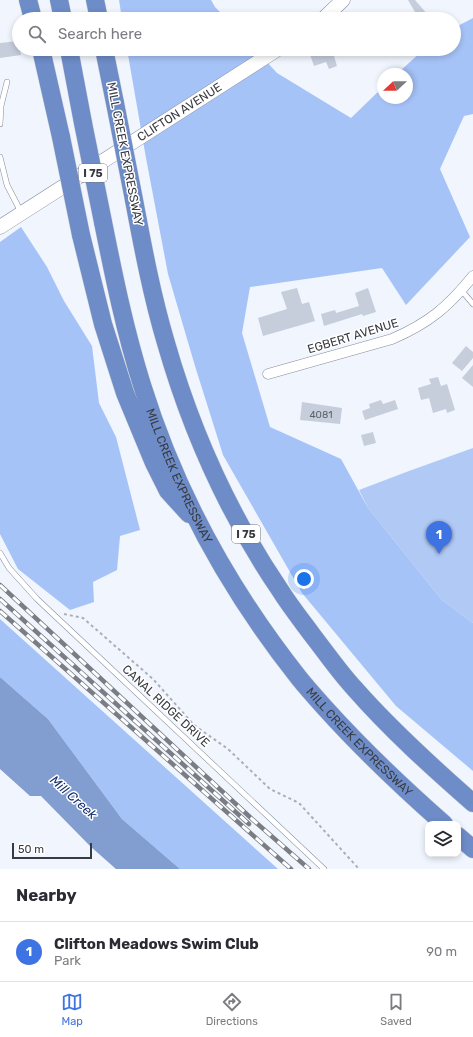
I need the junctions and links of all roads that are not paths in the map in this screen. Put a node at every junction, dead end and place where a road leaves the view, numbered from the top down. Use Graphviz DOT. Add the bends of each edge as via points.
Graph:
graph roads {
  1 [pos="28,0"];
  2 [pos="59,0"];
  3 [pos="95,0"];
  4 [pos="343,0"];
  5 [pos="31,12"];
  6 [pos="62,12"];
  7 [pos="98,12"];
  8 [pos="330,12"];
  9 [pos="43,56"];
  10 [pos="70,56"];
  11 [pos="105,56"];
  12 [pos="267,56"];
  13 [pos="7,82"];
  14 [pos="0,124"];
  15 [pos="0,157"];
  16 [pos="22,213"];
  17 [pos="0,227"];
  18 [pos="473,276"];
  19 [pos="462,290"];
  20 [pos="473,304"];
  21 [pos="268,374"];
  22 [pos="201,526"];
  23 [pos="0,553"];
  24 [pos="473,803"];
  25 [pos="441,821"];
  26 [pos="461,839"];
  27 [pos="473,849"];
  28 [pos="324,869"];
  1 -- 5 [label="highway"];
  2 -- 6 [label="highway"];
  3 -- 7 [label="highway"];
  4 -- 8 [label="main road"];
  9 -- 22 [label="highway, bridge" via="81,235 103,324 123,387 168,491"];
  10 -- 22 [label="highway, MILL CREEK EXPRESSWAY / I 75, bridge" via="123,316 142,385 175,472"];
  11 -- 24 [label="highway, MILL CREEK EXPRESSWAY / I 75, bridge" via="155,302 194,425 228,502 280,591 354,688 409,745"];
  12 -- 16 [label="main road, CLIFTON AVENUE"];
  13 -- 14 [label="lane"];
  15 -- 16 [label="lane" via="8,186"];
  16 -- 17 [label="main road, CLIFTON AVENUE"];
  18 -- 19 [label="street, EGBERT AVENUE"];
  19 -- 20 [label="lane"];
  19 -- 21 [label="street, EGBERT AVENUE" via="443,310 392,339"];
  22 -- 25 [label="highway, MILL CREEK EXPRESSWAY / I 75" via="230,580 299,679 368,755"];
  23 -- 28 [label="lane, CANAL RIDGE DRIVE" via="18,580"];
  26 -- 27 [label="highway"];
}
